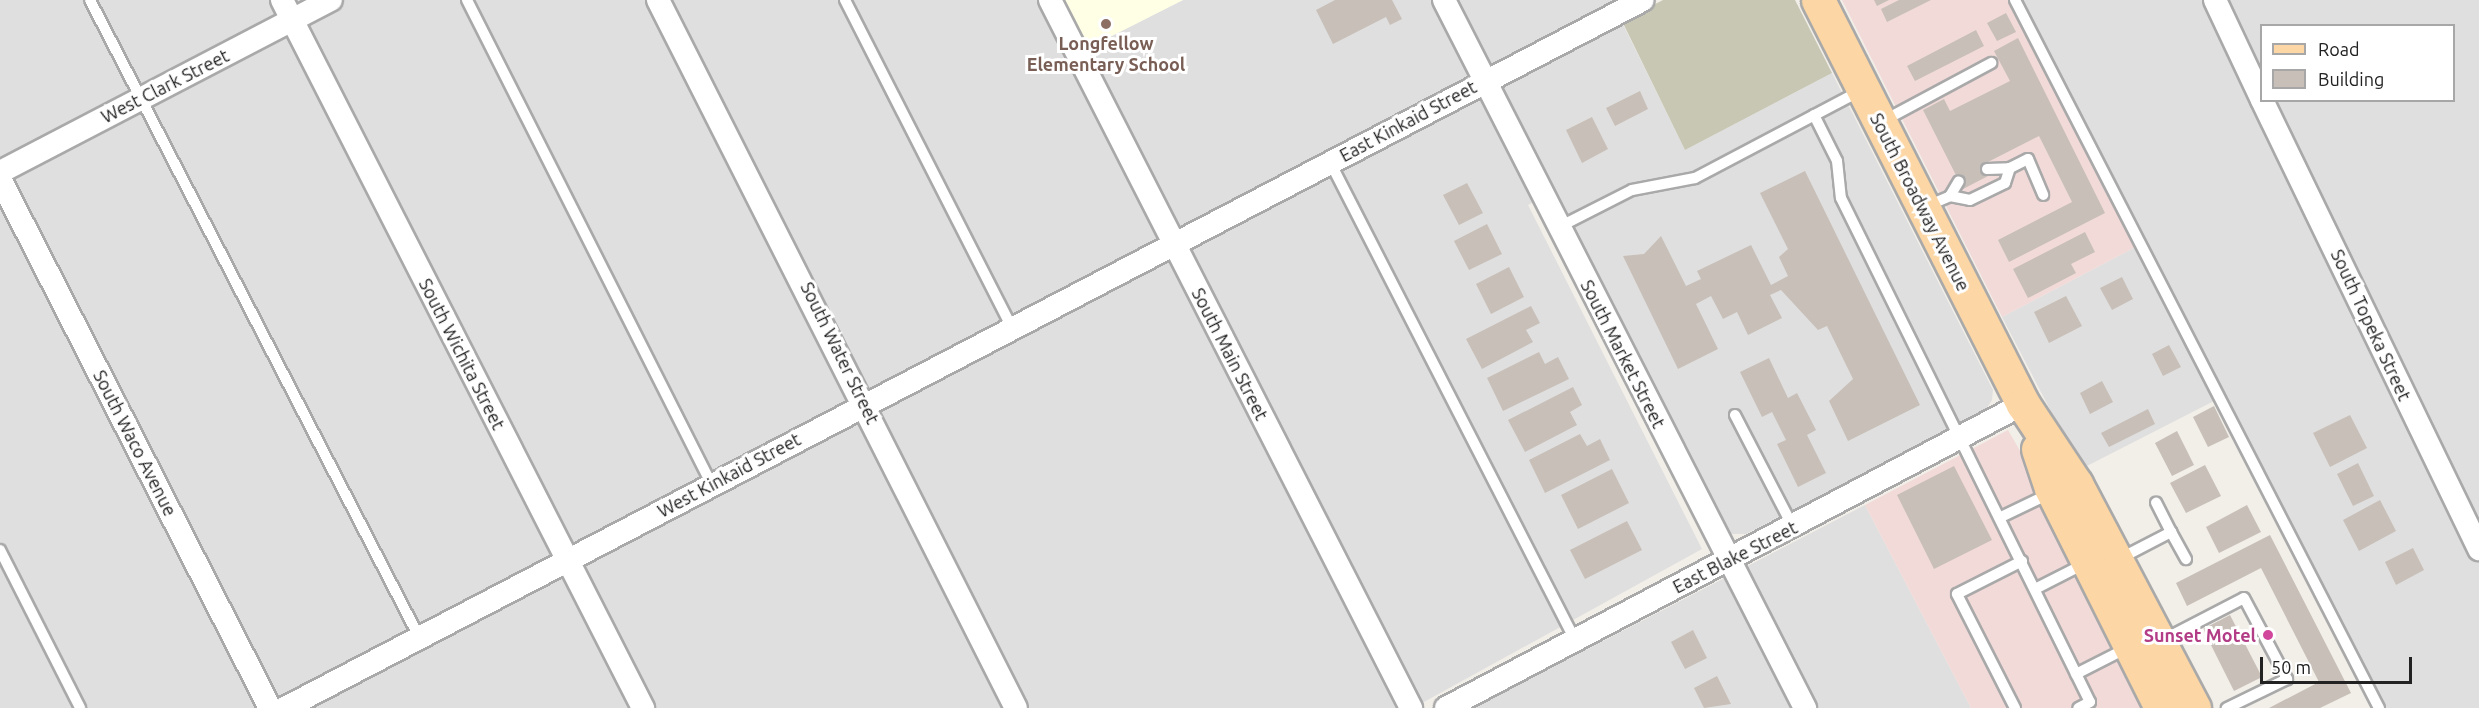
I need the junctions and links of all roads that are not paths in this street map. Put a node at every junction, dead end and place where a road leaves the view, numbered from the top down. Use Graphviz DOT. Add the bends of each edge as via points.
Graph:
graph roads {
  1 [pos="90,0"];
  2 [pos="282,0"];
  3 [pos="331,0"];
  4 [pos="467,0"];
  5 [pos="658,0"];
  6 [pos="845,0"];
  7 [pos="1050,0"];
  8 [pos="1444,0"];
  9 [pos="1818,0"];
  10 [pos="2015,0"];
  11 [pos="2215,0"];
  12 [pos="1632,3"];
  13 [pos="292,20"];
  14 [pos="1991,63"];
  15 [pos="1485,81"];
  16 [pos="1863,90"];
  17 [pos="2260,96"];
  18 [pos="141,99"];
  19 [pos="2263,102"];
  20 [pos="1814,115"];
  21 [pos="1880,123"];
  22 [pos="1330,162"];
  23 [pos="2010,168"];
  24 [pos="1987,169"];
  25 [pos="0,172"];
  26 [pos="0,178"];
  27 [pos="1959,181"];
  28 [pos="2043,195"];
  29 [pos="1937,202"];
  30 [pos="1559,227"];
  31 [pos="1174,243"];
  32 [pos="1012,328"];
  33 [pos="865,404"];
  34 [pos="2023,404"];
  35 [pos="1735,415"];
  36 [pos="1962,436"];
  37 [pos="712,485"];
  38 [pos="2053,492"];
  39 [pos="2156,503"];
  40 [pos="2001,517"];
  41 [pos="1793,528"];
  42 [pos="2171,532"];
  43 [pos="2479,549"];
  44 [pos="0,550"];
  45 [pos="2186,559"];
  46 [pos="567,560"];
  47 [pos="1729,560"];
  48 [pos="2022,561"];
  49 [pos="2102,561"];
  50 [pos="2035,589"];
  51 [pos="419,638"];
  52 [pos="1575,640"];
  53 [pos="2145,644"];
  54 [pos="2076,674"];
  55 [pos="81,708"];
  56 [pos="270,708"];
  57 [pos="285,708"];
  58 [pos="643,708"];
  59 [pos="1016,708"];
  60 [pos="1410,708"];
  61 [pos="1446,708"];
  62 [pos="1805,708"];
  63 [pos="2015,708"];
  64 [pos="2078,708"];
  65 [pos="2161,708"];
  66 [pos="2194,708"];
  67 [pos="2227,708"];
  68 [pos="2379,708"];
  1 -- 18 [label="lane"];
  2 -- 13 [label="street, South Wichita Street"];
  3 -- 13 [label="street, West Clark Street"];
  4 -- 37 [label="lane"];
  5 -- 33 [label="street, South Water Street"];
  6 -- 32 [label="lane"];
  7 -- 31 [label="street, South Main Street"];
  8 -- 15 [label="street, South Market Street"];
  9 -- 16 [label="main road, South Broadway Avenue"];
  10 -- 68 [label="lane"];
  11 -- 17 [label="street, South Topeka Street"];
  12 -- 15 [label="street, East Kinkaid Street"];
  13 -- 18 [label="street, West Clark Street"];
  13 -- 46 [label="street, South Wichita Street"];
  14 -- 21 [label="lane"];
  15 -- 22 [label="street, East Kinkaid Street"];
  15 -- 30 [label="street, South Market Street"];
  16 -- 20 [label="lane"];
  16 -- 21 [label="main road, South Broadway Avenue"];
  18 -- 25 [label="street, West Clark Street"];
  18 -- 51 [label="lane"];
  19 -- 43 [label="street, South Topeka Street"];
  20 -- 30 [label="lane" via="1695,178 1632,190"];
  20 -- 36 [label="lane" via="1837,161 1841,198"];
  21 -- 29 [label="main road, South Broadway Avenue"];
  22 -- 31 [label="street, East Kinkaid Street"];
  22 -- 52 [label="lane"];
  23 -- 24 [label="lane"];
  23 -- 28 [label="lane" via="2028,159"];
  23 -- 29 [label="lane" via="2005,183 1970,200"];
  26 -- 56 [label="street, South Waco Avenue"];
  27 -- 29 [label="lane"];
  29 -- 34 [label="main road, South Broadway Avenue"];
  30 -- 47 [label="street, South Market Street"];
  31 -- 32 [label="street, West Kinkaid Street"];
  31 -- 60 [label="street, South Main Street"];
  32 -- 33 [label="street, West Kinkaid Street"];
  33 -- 37 [label="street, West Kinkaid Street"];
  33 -- 59 [label="street, South Water Street"];
  34 -- 36 [label="street, East Blake Street"];
  34 -- 38 [label="main road, South Broadway Avenue"];
  34 -- 49 [label="main road, South Broadway Avenue" via="2076,484"];
  35 -- 41 [label="lane"];
  36 -- 40 [label="lane"];
  36 -- 41 [label="street, East Blake Street"];
  37 -- 46 [label="street, West Kinkaid Street"];
  38 -- 40 [label="lane"];
  38 -- 49 [label="main road, South Broadway Avenue"];
  39 -- 42 [label="lane"];
  40 -- 48 [label="lane"];
  41 -- 47 [label="street, East Blake Street"];
  42 -- 45 [label="lane"];
  42 -- 49 [label="lane"];
  44 -- 55 [label="lane"];
  46 -- 51 [label="street, West Kinkaid Street"];
  46 -- 58 [label="street, South Wichita Street"];
  47 -- 52 [label="street, East Blake Street"];
  47 -- 62 [label="street, South Market Street"];
  48 -- 50 [label="lane"];
  48 -- 63 [label="lane" via="1957,594"];
  49 -- 50 [label="lane"];
  49 -- 53 [label="main road, South Broadway Avenue"];
  50 -- 54 [label="lane"];
  51 -- 57 [label="street, West Kinkaid Street"];
  52 -- 61 [label="street, East Blake Street"];
  53 -- 54 [label="lane"];
  53 -- 65 [label="main road, South Broadway Avenue"];
  53 -- 66 [label="main road, South Broadway Avenue"];
  53 -- 67 [label="lane" via="2244,598 2287,679"];
  54 -- 64 [label="lane" via="2090,702"];
}
